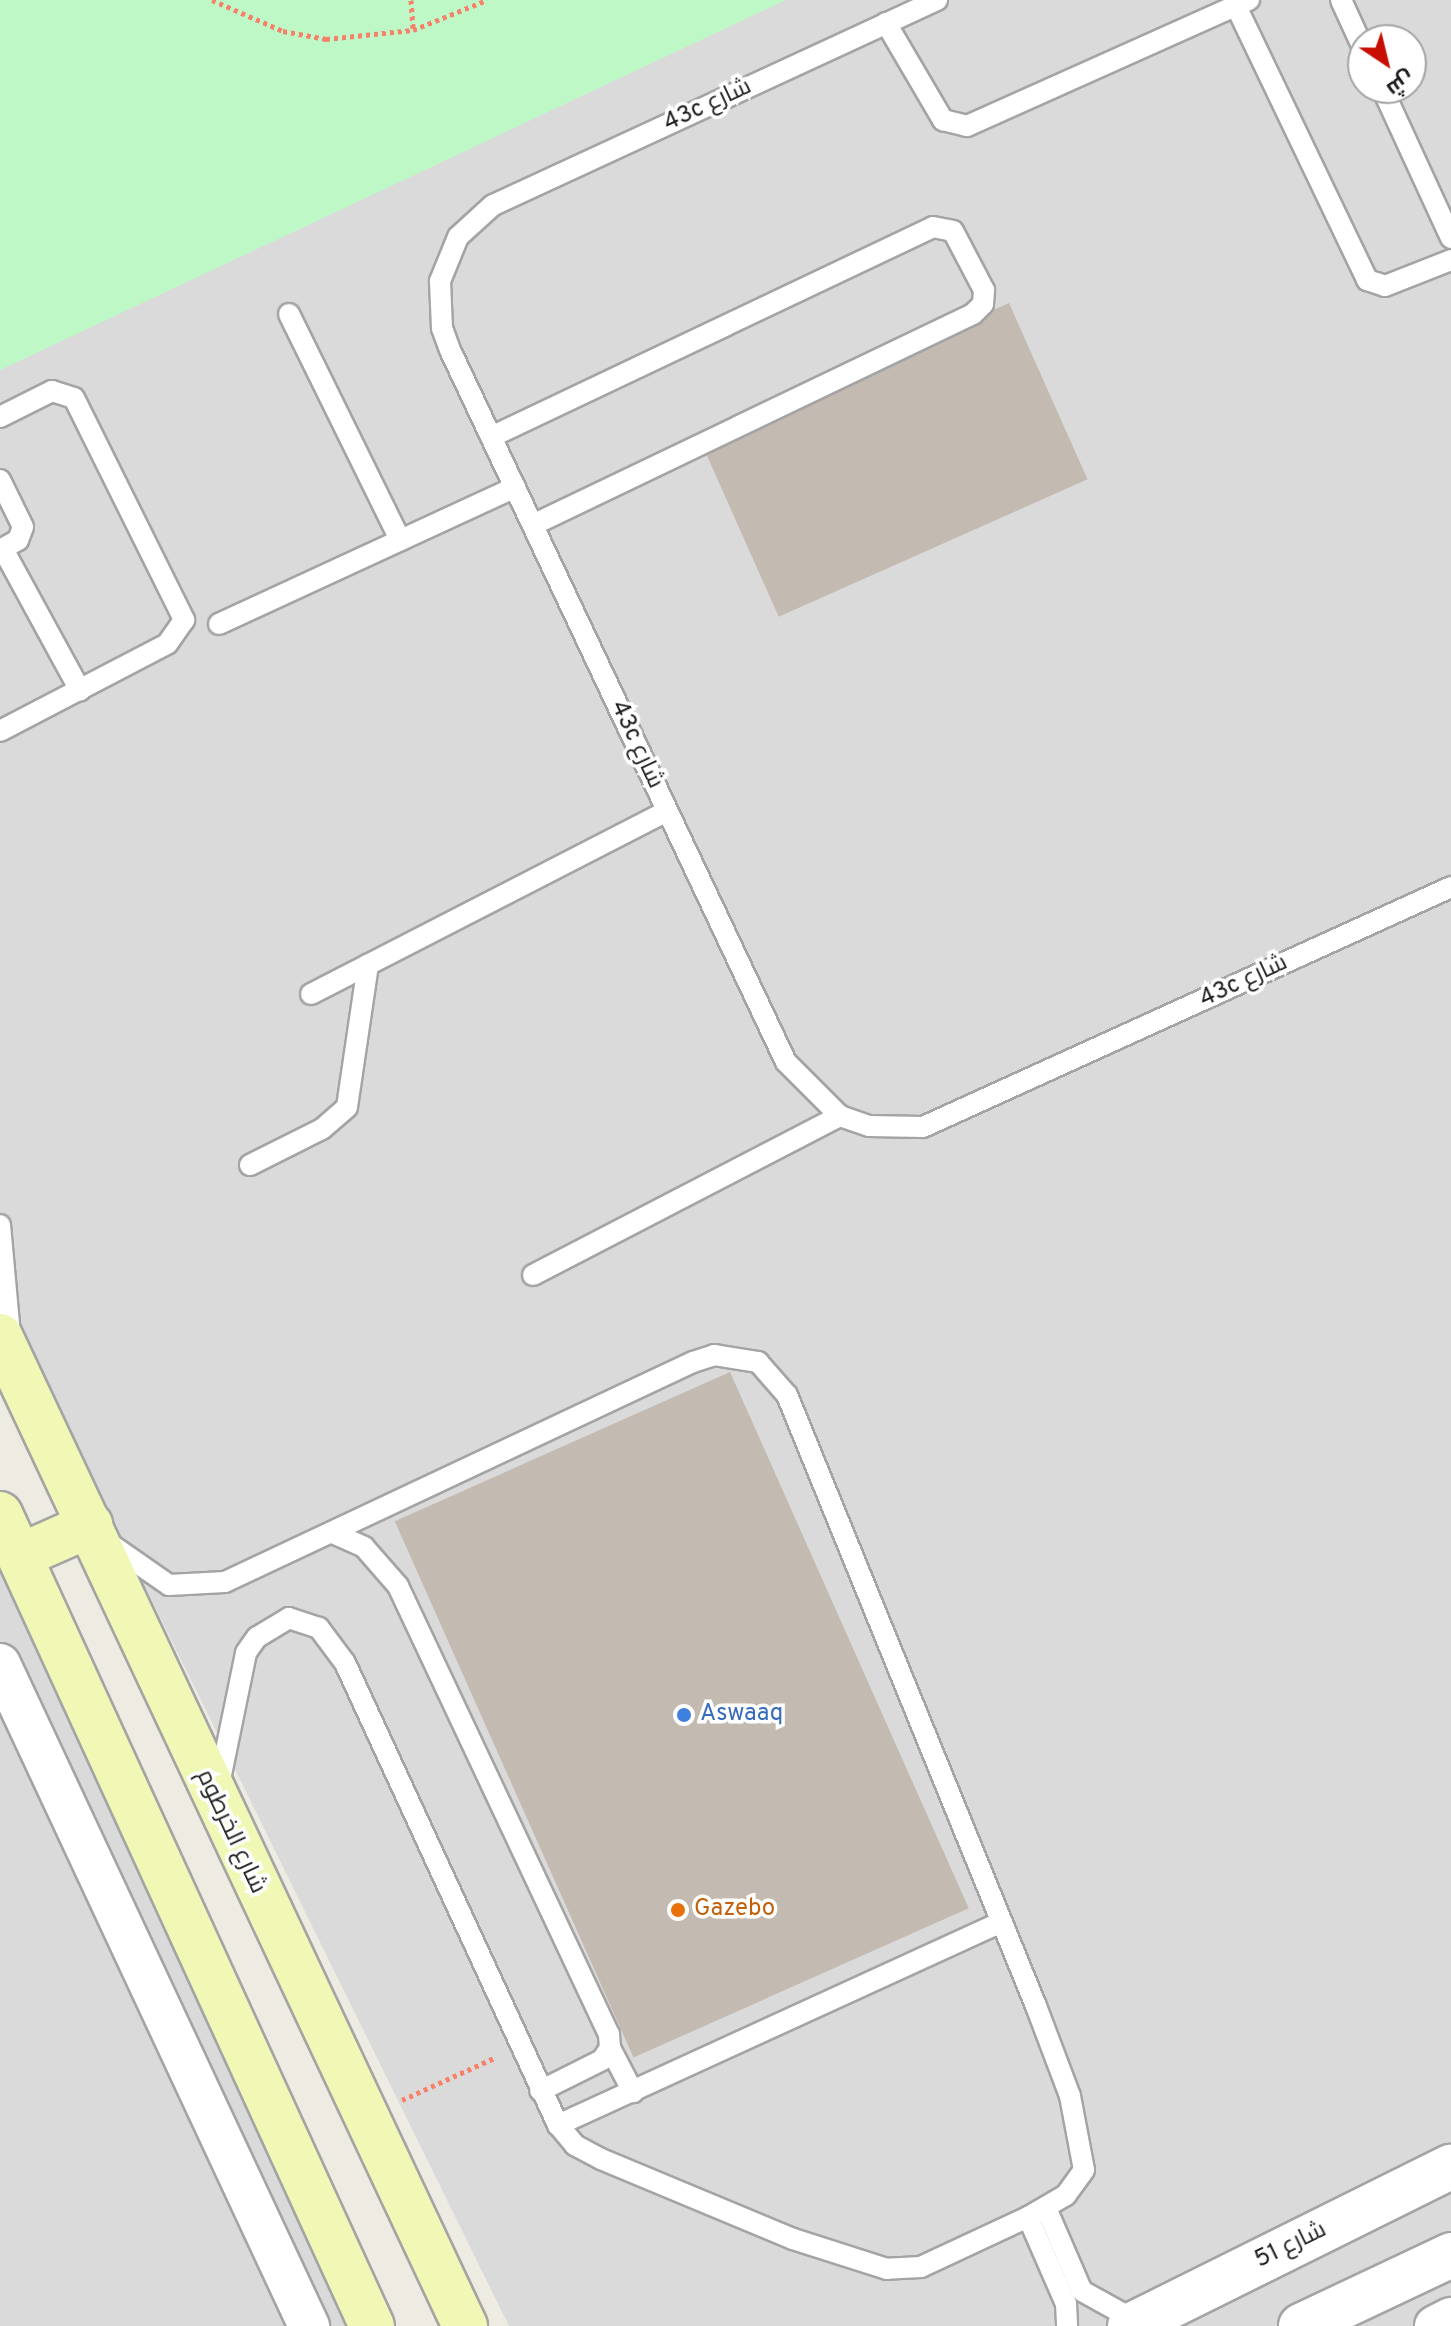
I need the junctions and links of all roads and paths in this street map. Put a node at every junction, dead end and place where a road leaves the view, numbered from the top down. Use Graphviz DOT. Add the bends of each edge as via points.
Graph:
graph roads {
  1 [pos="212,0"];
  2 [pos="411,0"];
  3 [pos="487,0"];
  4 [pos="937,0"];
  5 [pos="1341,0"];
  6 [pos="1243,3"];
  7 [pos="886,23"];
  8 [pos="1352,24"];
  9 [pos="413,30"];
  10 [pos="1389,104"];
  11 [pos="1451,238"];
  12 [pos="1451,260"];
  13 [pos="289,314"];
  14 [pos="0,417"];
  15 [pos="491,437"];
  16 [pos="0,480"];
  17 [pos="515,487"];
  18 [pos="533,525"];
  19 [pos="400,540"];
  20 [pos="1,549"];
  21 [pos="219,624"];
  22 [pos="80,690"];
  23 [pos="0,731"];
  24 [pos="667,811"];
  25 [pos="1451,887"];
  26 [pos="368,965"];
  27 [pos="311,994"];
  28 [pos="840,1116"];
  29 [pos="250,1165"];
  30 [pos="0,1225"];
  31 [pos="533,1275"];
  32 [pos="6,1348"];
  33 [pos="0,1514"];
  34 [pos="90,1525"];
  35 [pos="333,1533"];
  36 [pos="20,1556"];
  37 [pos="0,1664"];
  38 [pos="215,1804"];
  39 [pos="1001,1922"];
  40 [pos="610,2048"];
  41 [pos="540,2091"];
  42 [pos="633,2092"];
  43 [pos="558,2125"];
  44 [pos="1451,2167"];
  45 [pos="1046,2208"];
  46 [pos="1028,2217"];
  47 [pos="1451,2255"];
  48 [pos="445,2283"];
  49 [pos="1451,2318"];
  50 [pos="1134,2324"];
  51 [pos="309,2326"];
  52 [pos="372,2326"];
  53 [pos="465,2326"];
  54 [pos="477,2326"];
  55 [pos="1067,2326"];
  56 [pos="1301,2326"];
  57 [pos="1435,2326"];
  1 -- 9 [label="path" via="283,31 326,39"];
  2 -- 9 [label="path"];
  3 -- 9 [label="path"];
  4 -- 7 [label="lane, 43c شارع"];
  5 -- 8 [label="lane"];
  6 -- 7 [label="lane" via="967,126 943,120"];
  6 -- 12 [label="lane" via="1367,280 1385,286"];
  7 -- 15 [label="lane, 43c شارع" via="474,219 447,258 439,304 450,350"];
  10 -- 11 [label="lane"];
  13 -- 19 [label="lane"];
  14 -- 22 [label="lane" via="52,391 74,398 182,604 184,620 176,639"];
  15 -- 17 [label="lane, 43c شارع"];
  15 -- 18 [label="lane" via="933,227 953,231 984,290 983,304 973,314"];
  16 -- 20 [label="lane" via="23,527"];
  17 -- 18 [label="lane, 43c شارع"];
  17 -- 19 [label="lane"];
  18 -- 24 [label="lane, 43c شارع"];
  19 -- 21 [label="lane"];
  20 -- 22 [label="lane"];
  22 -- 23 [label="lane"];
  24 -- 26 [label="lane"];
  24 -- 28 [label="lane, 43c شارع" via="786,1062"];
  25 -- 28 [label="lane, 43c شارع" via="948,1118 896,1129"];
  26 -- 27 [label="lane"];
  26 -- 29 [label="lane" via="347,1107 322,1129"];
  28 -- 31 [label="lane"];
  30 -- 32 [label="lane"];
  32 -- 34 [label="main road, شارع الخرطوم"];
  33 -- 36 [label="main road"];
  34 -- 35 [label="lane" via="130,1562 169,1585 197,1586 225,1582"];
  34 -- 36 [label="main road"];
  34 -- 38 [label="main road, شارع الخرطوم"];
  35 -- 39 [label="lane" via="693,1362 714,1355 758,1362 787,1395"];
  35 -- 40 [label="lane" via="371,1552 398,1586"];
  36 -- 52 [label="main road"];
  37 -- 51 [label="street"];
  38 -- 41 [label="lane" via="246,1653 257,1637 289,1618 319,1628 345,1663"];
  38 -- 48 [label="main road, شارع الخرطوم"];
  39 -- 42 [label="lane"];
  39 -- 45 [label="lane" via="1070,2096 1085,2155 1077,2185"];
  40 -- 41 [label="lane" via="602,2060"];
  40 -- 42 [label="lane"];
  41 -- 43 [label="lane"];
  42 -- 43 [label="lane"];
  43 -- 46 [label="lane" via="575,2145 601,2159 793,2239 887,2269 921,2267"];
  44 -- 50 [label="street, شارع 51"];
  45 -- 46 [label="lane"];
  45 -- 50 [label="lane" via="1082,2291"];
  46 -- 55 [label="lane" via="1066,2304"];
  47 -- 56 [label="street"];
  48 -- 53 [label="main road, شارع الخرطوم"];
  48 -- 54 [label="street"];
  49 -- 57 [label="street"];
}
